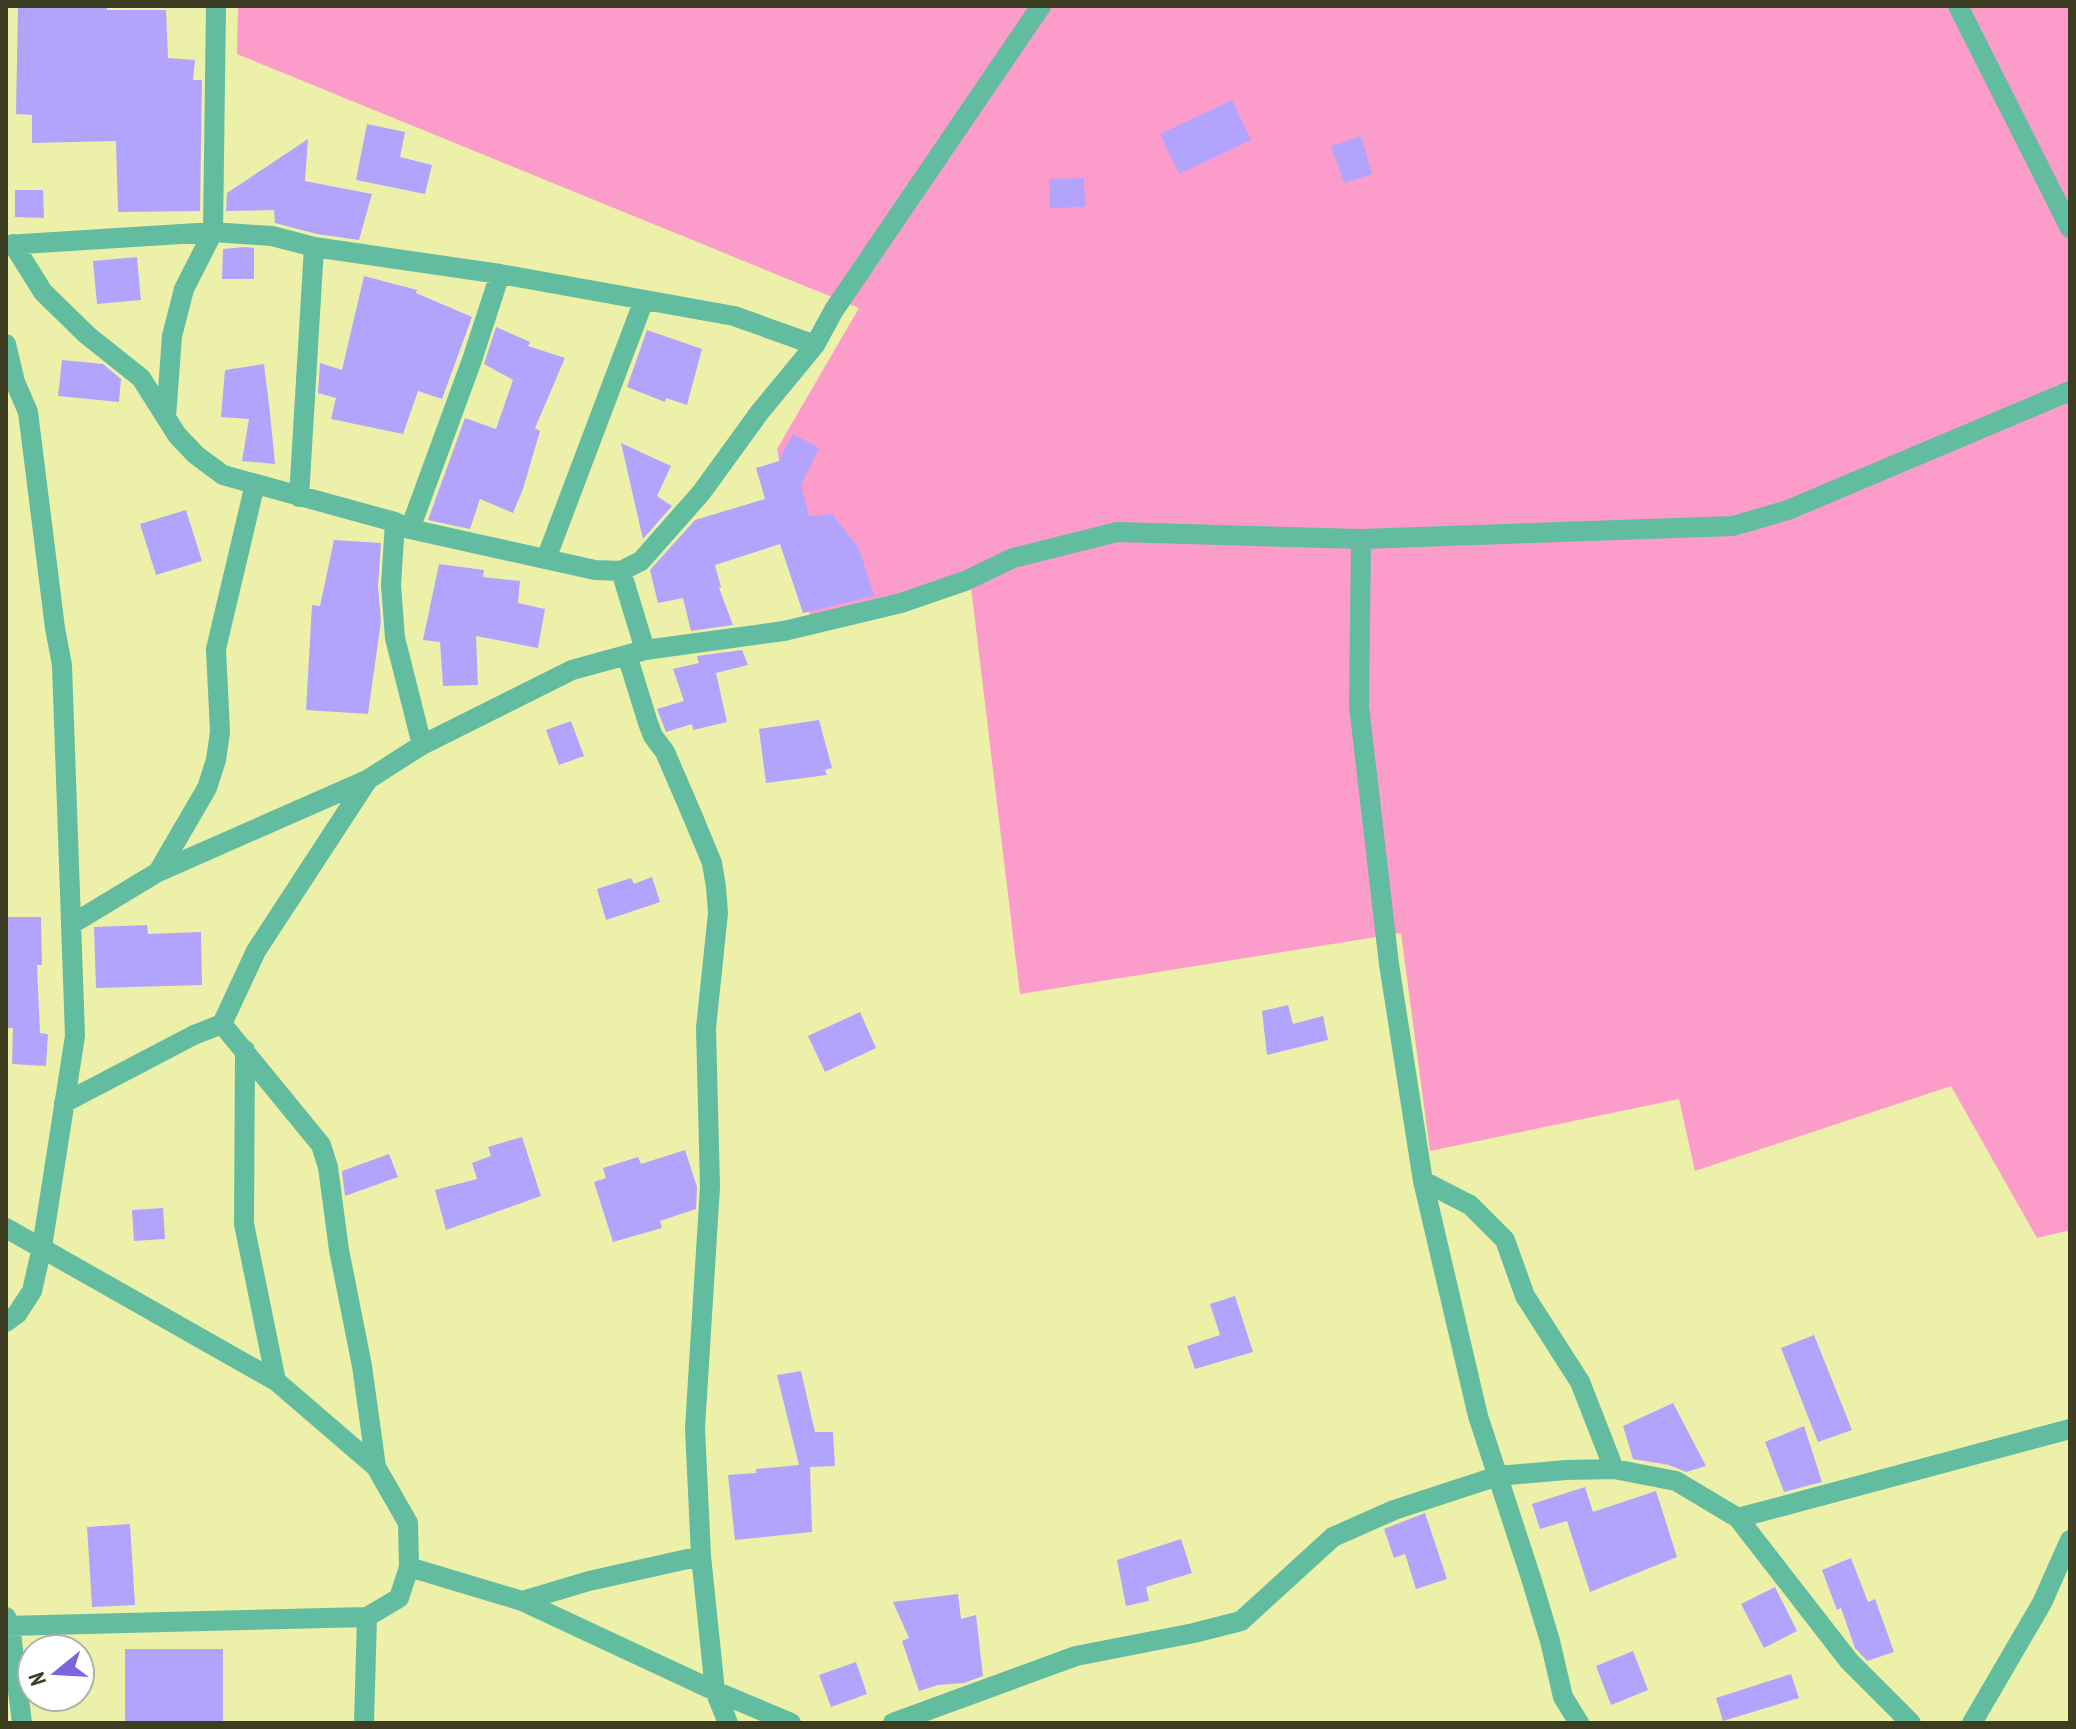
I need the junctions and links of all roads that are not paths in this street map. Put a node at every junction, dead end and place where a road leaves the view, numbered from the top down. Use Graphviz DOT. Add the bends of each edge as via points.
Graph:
graph roads {
  1 [pos="216,6"];
  2 [pos="1041,6"];
  3 [pos="1958,6"];
  4 [pos="2070,228"];
  5 [pos="213,232"];
  6 [pos="9,244"];
  7 [pos="314,247"];
  8 [pos="500,274"];
  9 [pos="644,300"];
  10 [pos="6,344"];
  11 [pos="815,345"];
  12 [pos="2070,391"];
  13 [pos="166,417"];
  14 [pos="255,484"];
  15 [pos="299,497"];
  16 [pos="402,526"];
  17 [pos="1361,539"];
  18 [pos="546,559"];
  19 [pos="621,571"];
  20 [pos="636,653"];
  21 [pos="422,745"];
  22 [pos="367,780"];
  23 [pos="158,872"];
  24 [pos="72,924"];
  25 [pos="222,1024"];
  26 [pos="245,1050"];
  27 [pos="64,1103"];
  28 [pos="1423,1181"];
  29 [pos="6,1228"];
  30 [pos="42,1247"];
  31 [pos="6,1322"];
  32 [pos="276,1381"];
  33 [pos="2070,1429"];
  34 [pos="376,1467"];
  35 [pos="1614,1469"];
  36 [pos="1498,1476"];
  37 [pos="1738,1518"];
  38 [pos="2070,1540"];
  39 [pos="701,1556"];
  40 [pos="409,1567"];
  41 [pos="522,1601"];
  42 [pos="367,1617"];
  43 [pos="7,1623"];
  44 [pos="715,1691"];
  45 [pos="22,1723"];
  46 [pos="364,1723"];
  47 [pos="728,1723"];
  48 [pos="791,1723"];
  49 [pos="893,1723"];
  50 [pos="1579,1723"];
  51 [pos="1911,1723"];
  52 [pos="1972,1723"];
  1 -- 5 [label="street"];
  2 -- 11 [label="street"];
  3 -- 4 [label="street"];
  5 -- 6 [label="street"];
  5 -- 7 [label="street" via="272,236"];
  5 -- 13 [label="street" via="184,289 172,336"];
  6 -- 13 [label="street" via="43,292 141,378"];
  7 -- 8 [label="street"];
  7 -- 15 [label="street"];
  8 -- 9 [label="street"];
  8 -- 16 [label="street" via="472,360"];
  9 -- 11 [label="street" via="734,316"];
  9 -- 18 [label="street"];
  10 -- 24 [label="street" via="28,412 62,665"];
  11 -- 19 [label="street" via="701,493 641,561"];
  12 -- 17 [label="street" via="1788,510 1733,526"];
  13 -- 14 [label="street" via="196,455 223,475"];
  14 -- 15 [label="street"];
  14 -- 23 [label="street" via="216,649 216,760 207,788"];
  15 -- 16 [label="street"];
  16 -- 18 [label="street"];
  16 -- 21 [label="street" via="391,585 395,638"];
  17 -- 20 [label="street" via="1117,532 1013,558 901,603 784,631"];
  17 -- 28 [label="street" via="1359,706 1389,964"];
  18 -- 19 [label="street"];
  19 -- 20 [label="street"];
  20 -- 21 [label="street" via="572,670"];
  20 -- 39 [label="street" via="648,723 712,863 718,913 706,1028 710,1187 695,1428"];
  21 -- 22 [label="street"];
  22 -- 23 [label="street"];
  22 -- 25 [label="street" via="256,951"];
  23 -- 24 [label="street"];
  24 -- 27 [label="street" via="75,1036"];
  25 -- 26 [label="street"];
  25 -- 27 [label="street"];
  26 -- 32 [label="street" via="244,1224"];
  26 -- 34 [label="street" via="325,1156"];
  27 -- 30 [label="street"];
  28 -- 35 [label="street" via="1470,1205 1505,1240 1525,1296 1580,1382"];
  28 -- 36 [label="street" via="1478,1416"];
  29 -- 30 [label="street"];
  30 -- 31 [label="street" via="32,1291"];
  30 -- 32 [label="street"];
  32 -- 34 [label="street"];
  33 -- 37 [label="street"];
  34 -- 40 [label="street" via="408,1523"];
  35 -- 36 [label="street"];
  35 -- 37 [label="street" via="1676,1481"];
  36 -- 49 [label="street" via="1394,1510 1333,1537 1241,1621 1076,1656"];
  36 -- 50 [label="street" via="1563,1697"];
  37 -- 51 [label="street" via="1849,1661"];
  38 -- 52 [label="street" via="2042,1603"];
  39 -- 41 [label="street"];
  39 -- 44 [label="street"];
  40 -- 41 [label="street"];
  40 -- 42 [label="street" via="399,1598"];
  41 -- 44 [label="street"];
  42 -- 43 [label="street"];
  42 -- 46 [label="street"];
  43 -- 45 [label="street"];
  44 -- 47 [label="street"];
  44 -- 48 [label="street"];
}
